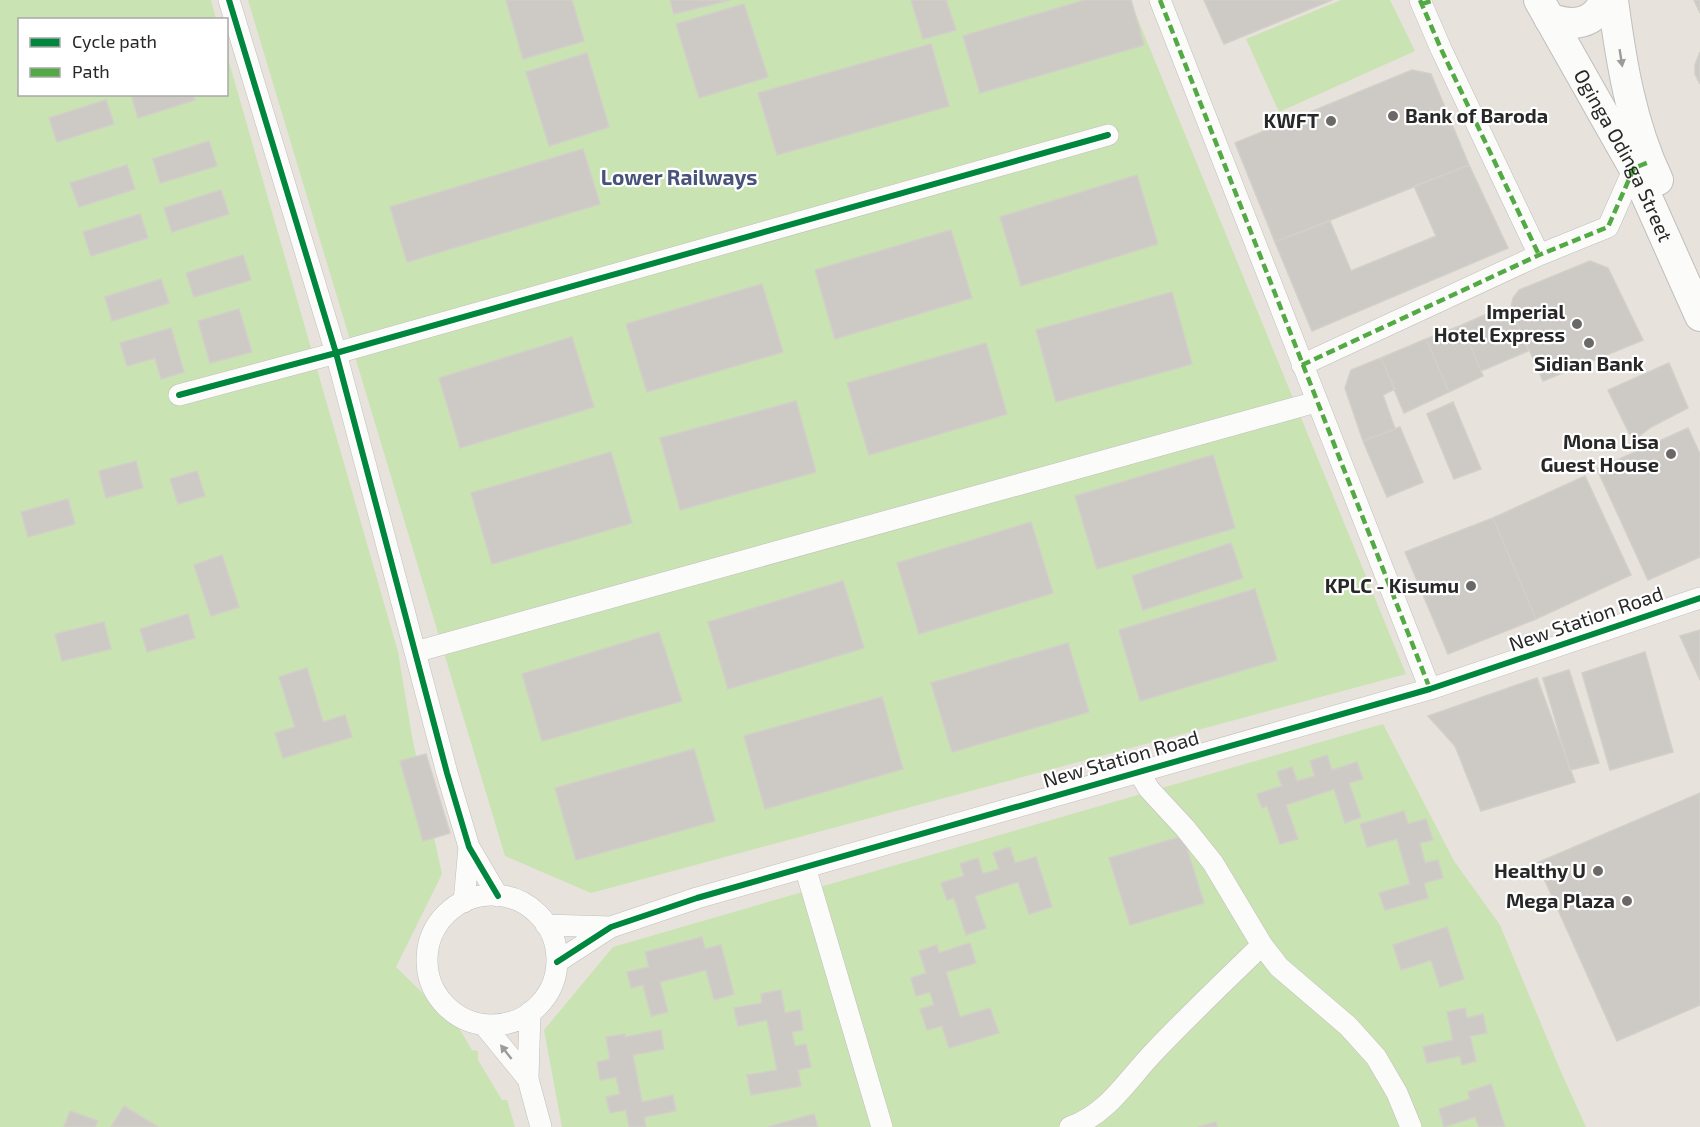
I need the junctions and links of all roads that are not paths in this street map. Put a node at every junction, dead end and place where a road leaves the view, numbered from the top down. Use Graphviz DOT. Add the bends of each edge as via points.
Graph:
graph roads {
  1 [pos="229,0"];
  2 [pos="1160,0"];
  3 [pos="1420,0"];
  4 [pos="1605,0"];
  5 [pos="1613,0"];
  6 [pos="1544,9"];
  7 [pos="1108,135"];
  8 [pos="1641,165"];
  9 [pos="1539,255"];
  10 [pos="1700,269"];
  11 [pos="1700,316"];
  12 [pos="336,353"];
  13 [pos="1302,365"];
  14 [pos="179,395"];
  15 [pos="1316,402"];
  16 [pos="1700,598"];
  17 [pos="415,652"];
  18 [pos="1430,689"];
  19 [pos="1138,771"];
  20 [pos="470,847"];
  21 [pos="805,867"];
  22 [pos="498,896"];
  23 [pos="464,902"];
  24 [pos="546,925"];
  25 [pos="611,927"];
  26 [pos="1262,945"];
  27 [pos="557,962"];
  28 [pos="531,1012"];
  29 [pos="484,1025"];
  30 [pos="528,1079"];
  31 [pos="541,1127"];
  32 [pos="882,1127"];
  33 [pos="1070,1127"];
  34 [pos="1411,1127"];
  1 -- 12 [label="street"];
  2 -- 13 [label="street"];
  3 -- 9 [label="street"];
  4 -- 6 [label="main road" via="1602,8 1587,20 1565,24"];
  5 -- 8 [label="main road, Oginga Odinga Street, one-way"];
  6 -- 8 [label="main road, Oginga Odinga Street"];
  7 -- 12 [label="street"];
  8 -- 9 [label="street" via="1608,227"];
  8 -- 10 [label="main road, Oginga Odinga Street"];
  8 -- 11 [label="main road, Oginga Odinga Street"];
  9 -- 13 [label="street"];
  12 -- 14 [label="street"];
  12 -- 17 [label="street"];
  13 -- 15 [label="street"];
  15 -- 17 [label="street"];
  15 -- 18 [label="street"];
  16 -- 18 [label="street, New Station Road"];
  17 -- 20 [label="street"];
  18 -- 19 [label="street, New Station Road"];
  19 -- 21 [label="street, New Station Road"];
  19 -- 26 [label="street" via="1213,863"];
  20 -- 22 [label="street"];
  20 -- 23 [label="street"];
  21 -- 25 [label="street, New Station Road"];
  21 -- 32 [label="street"];
  22 -- 23 [label="street"];
  22 -- 24 [label="street" via="525,905"];
  23 -- 29 [label="street" via="447,913 435,929 428,948 427,969 442,1003 454,1014"];
  24 -- 25 [label="street, New Station Road"];
  24 -- 27 [label="street"];
  25 -- 27 [label="street, New Station Road"];
  26 -- 33 [label="street" via="1155,1051 1106,1106"];
  26 -- 34 [label="street" via="1279,966 1348,1026 1376,1057 1398,1092"];
  27 -- 28 [label="street" via="544,999"];
  28 -- 29 [label="street" via="500,1025"];
  28 -- 30 [label="street"];
  30 -- 29 [label="street, one-way"];
  30 -- 31 [label="street"];
}
